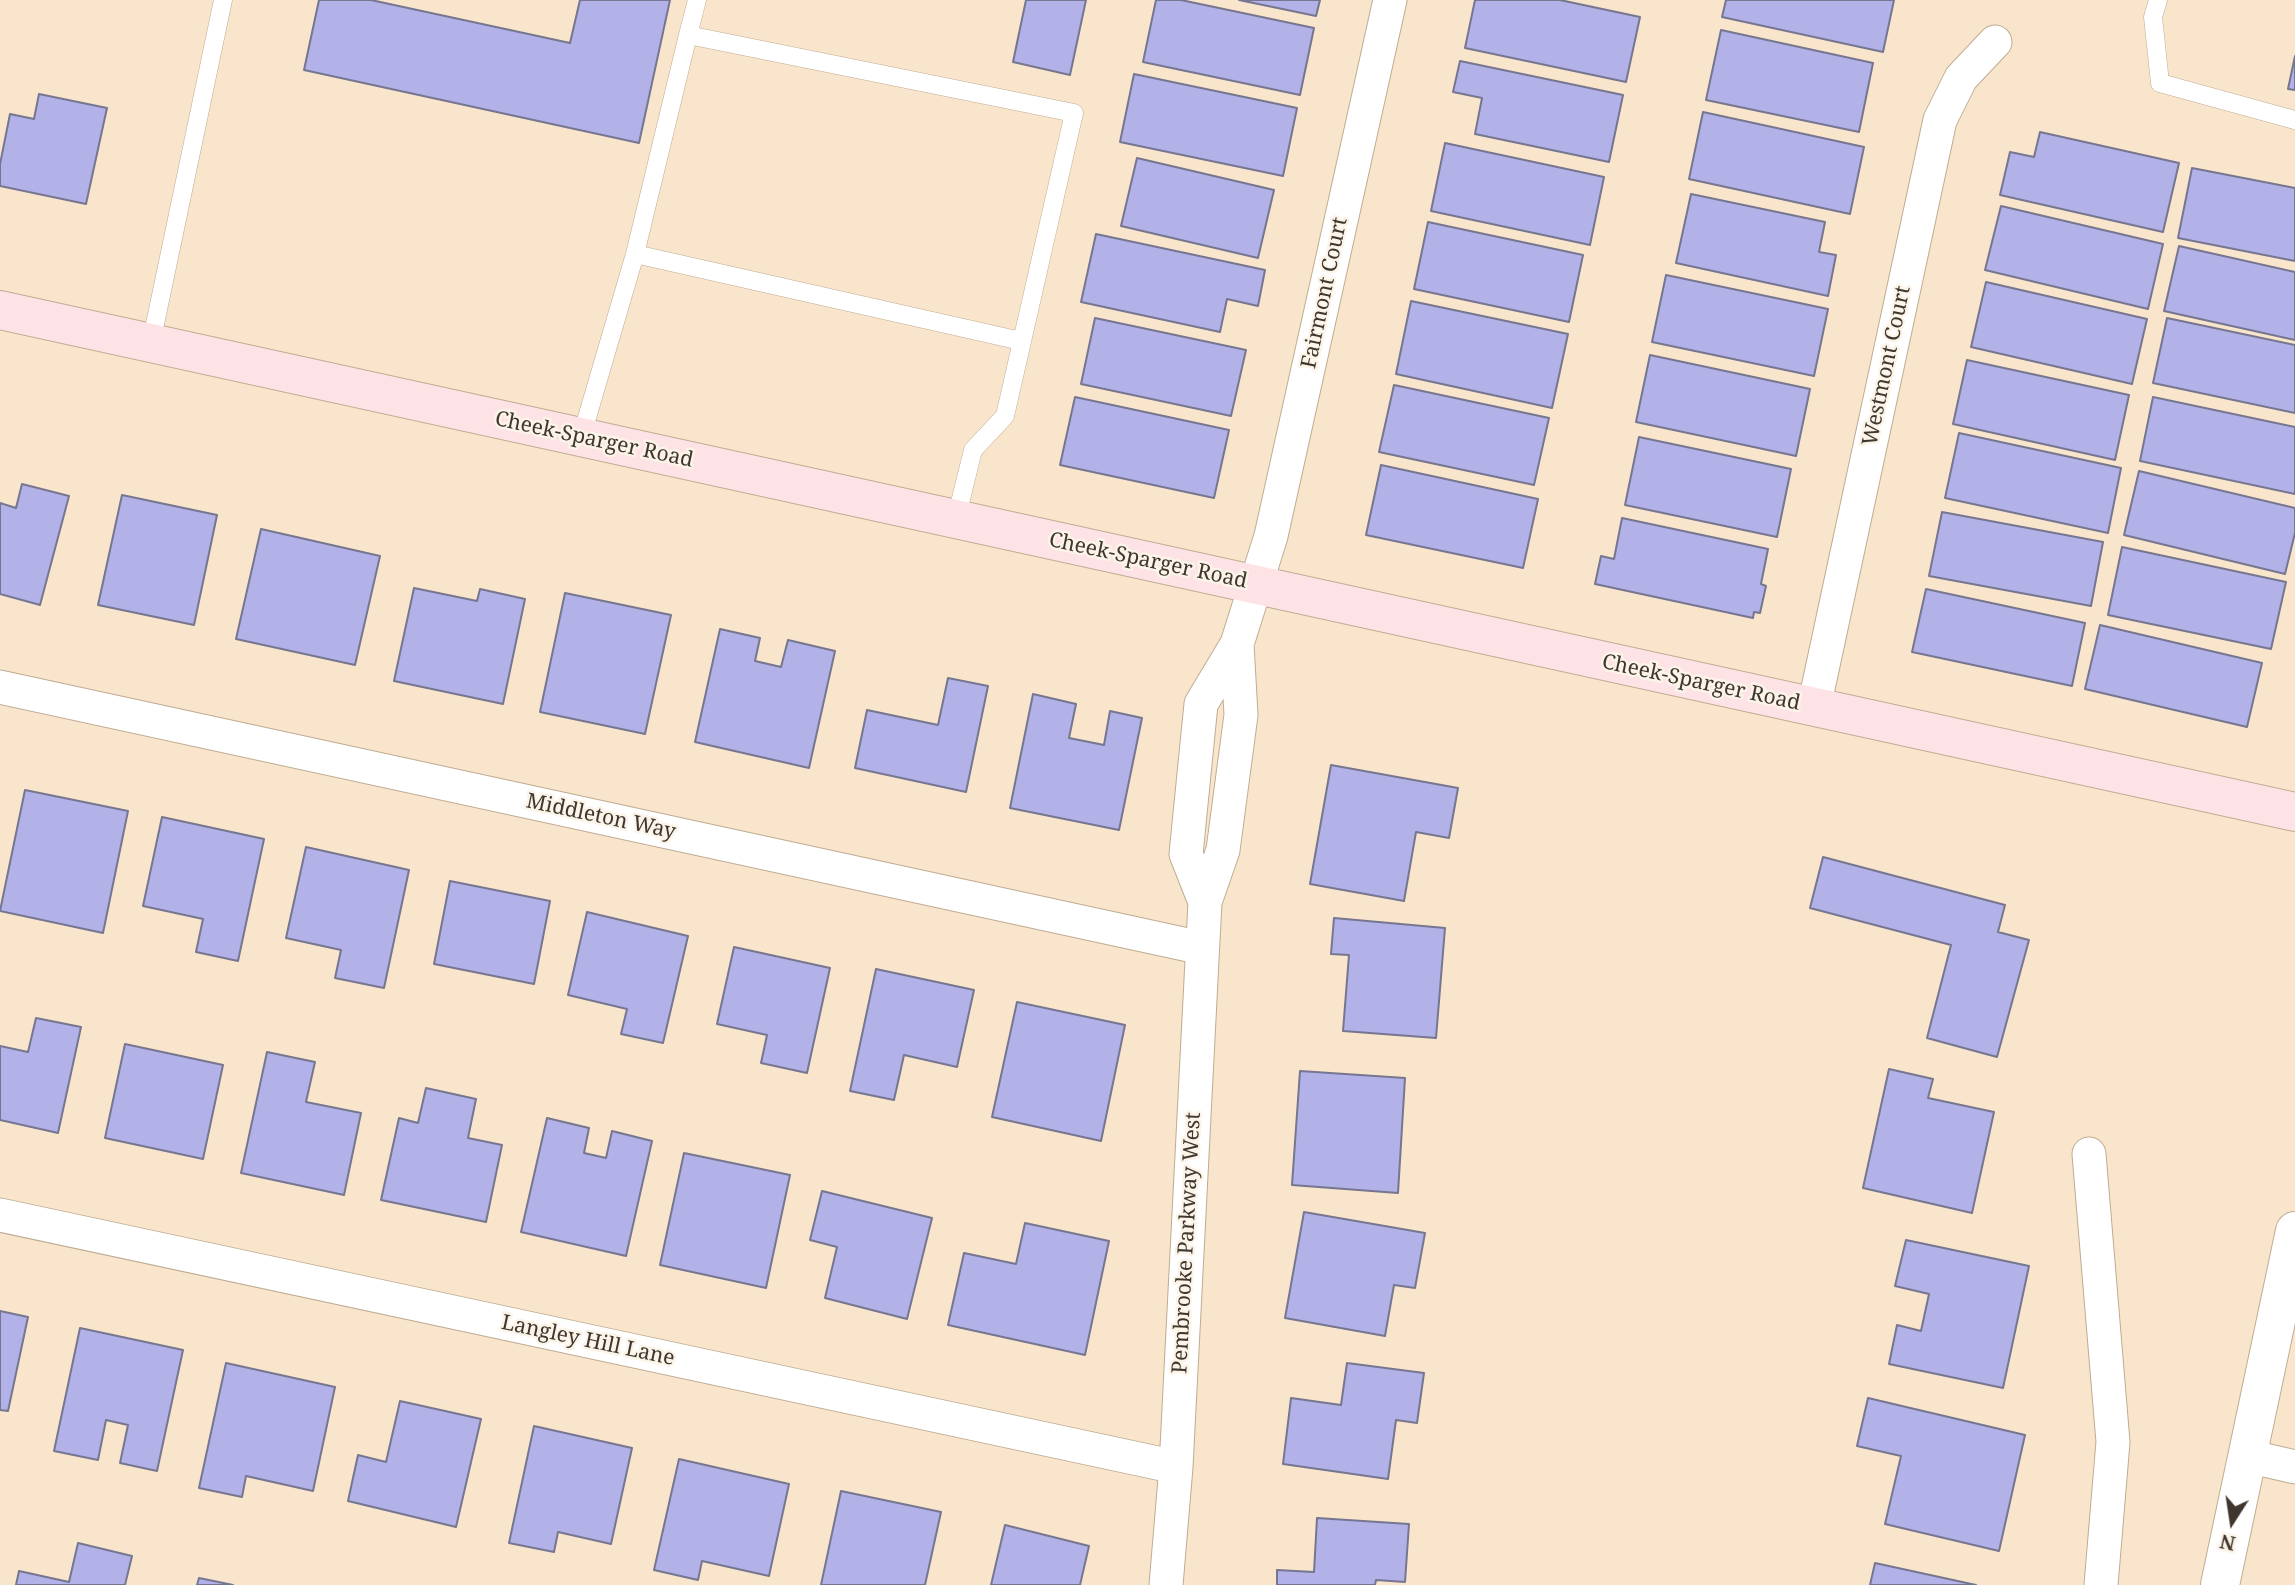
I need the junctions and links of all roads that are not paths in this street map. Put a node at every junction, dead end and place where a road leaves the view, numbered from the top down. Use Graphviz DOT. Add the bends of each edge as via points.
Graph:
graph roads {
  1 [pos="223,0"];
  2 [pos="697,0"];
  3 [pos="1390,0"];
  4 [pos="2158,0"];
  5 [pos="688,35"];
  6 [pos="1994,42"];
  7 [pos="2295,120"];
  8 [pos="635,254"];
  9 [pos="0,310"];
  10 [pos="1021,341"];
  11 [pos="150,343"];
  12 [pos="581,438"];
  13 [pos="956,519"];
  14 [pos="1257,585"];
  15 [pos="0,687"];
  16 [pos="1814,707"];
  17 [pos="2295,812"];
  18 [pos="1202,948"];
  19 [pos="2089,1154"];
  20 [pos="0,1215"];
  21 [pos="2295,1231"];
  22 [pos="2247,1456"];
  23 [pos="1176,1466"];
  24 [pos="2295,1468"];
  25 [pos="1166,1585"];
  26 [pos="2101,1585"];
  27 [pos="2220,1585"];
  1 -- 11 [label="lane"];
  2 -- 5 [label="lane"];
  3 -- 14 [label="street, Fairmont Court"];
  4 -- 7 [label="lane" via="2154,17 2160,83"];
  5 -- 8 [label="lane"];
  5 -- 10 [label="lane" via="1074,113"];
  6 -- 16 [label="street, Westmont Court" via="1961,78 1940,120"];
  8 -- 10 [label="lane"];
  8 -- 12 [label="lane"];
  9 -- 11 [label="main road, Cheek-Sparger Road"];
  10 -- 13 [label="lane" via="1005,416 973,450"];
  11 -- 12 [label="main road, Cheek-Sparger Road"];
  12 -- 13 [label="main road, Cheek-Sparger Road"];
  13 -- 14 [label="main road, Cheek-Sparger Road"];
  14 -- 16 [label="main road, Cheek-Sparger Road"];
  14 -- 18 [label="street, Pembrooke Parkway West" via="1237,644 1241,715 1223,850 1205,902"];
  15 -- 18 [label="street, Middleton Way"];
  16 -- 17 [label="main road, Cheek-Sparger Road"];
  18 -- 23 [label="street, Pembrooke Parkway West"];
  19 -- 26 [label="street" via="2113,1442"];
  20 -- 23 [label="street, Langley Hill Lane"];
  21 -- 22 [label="street"];
  22 -- 24 [label="street"];
  22 -- 27 [label="street"];
  23 -- 25 [label="street, Pembrooke Parkway West"];
}
